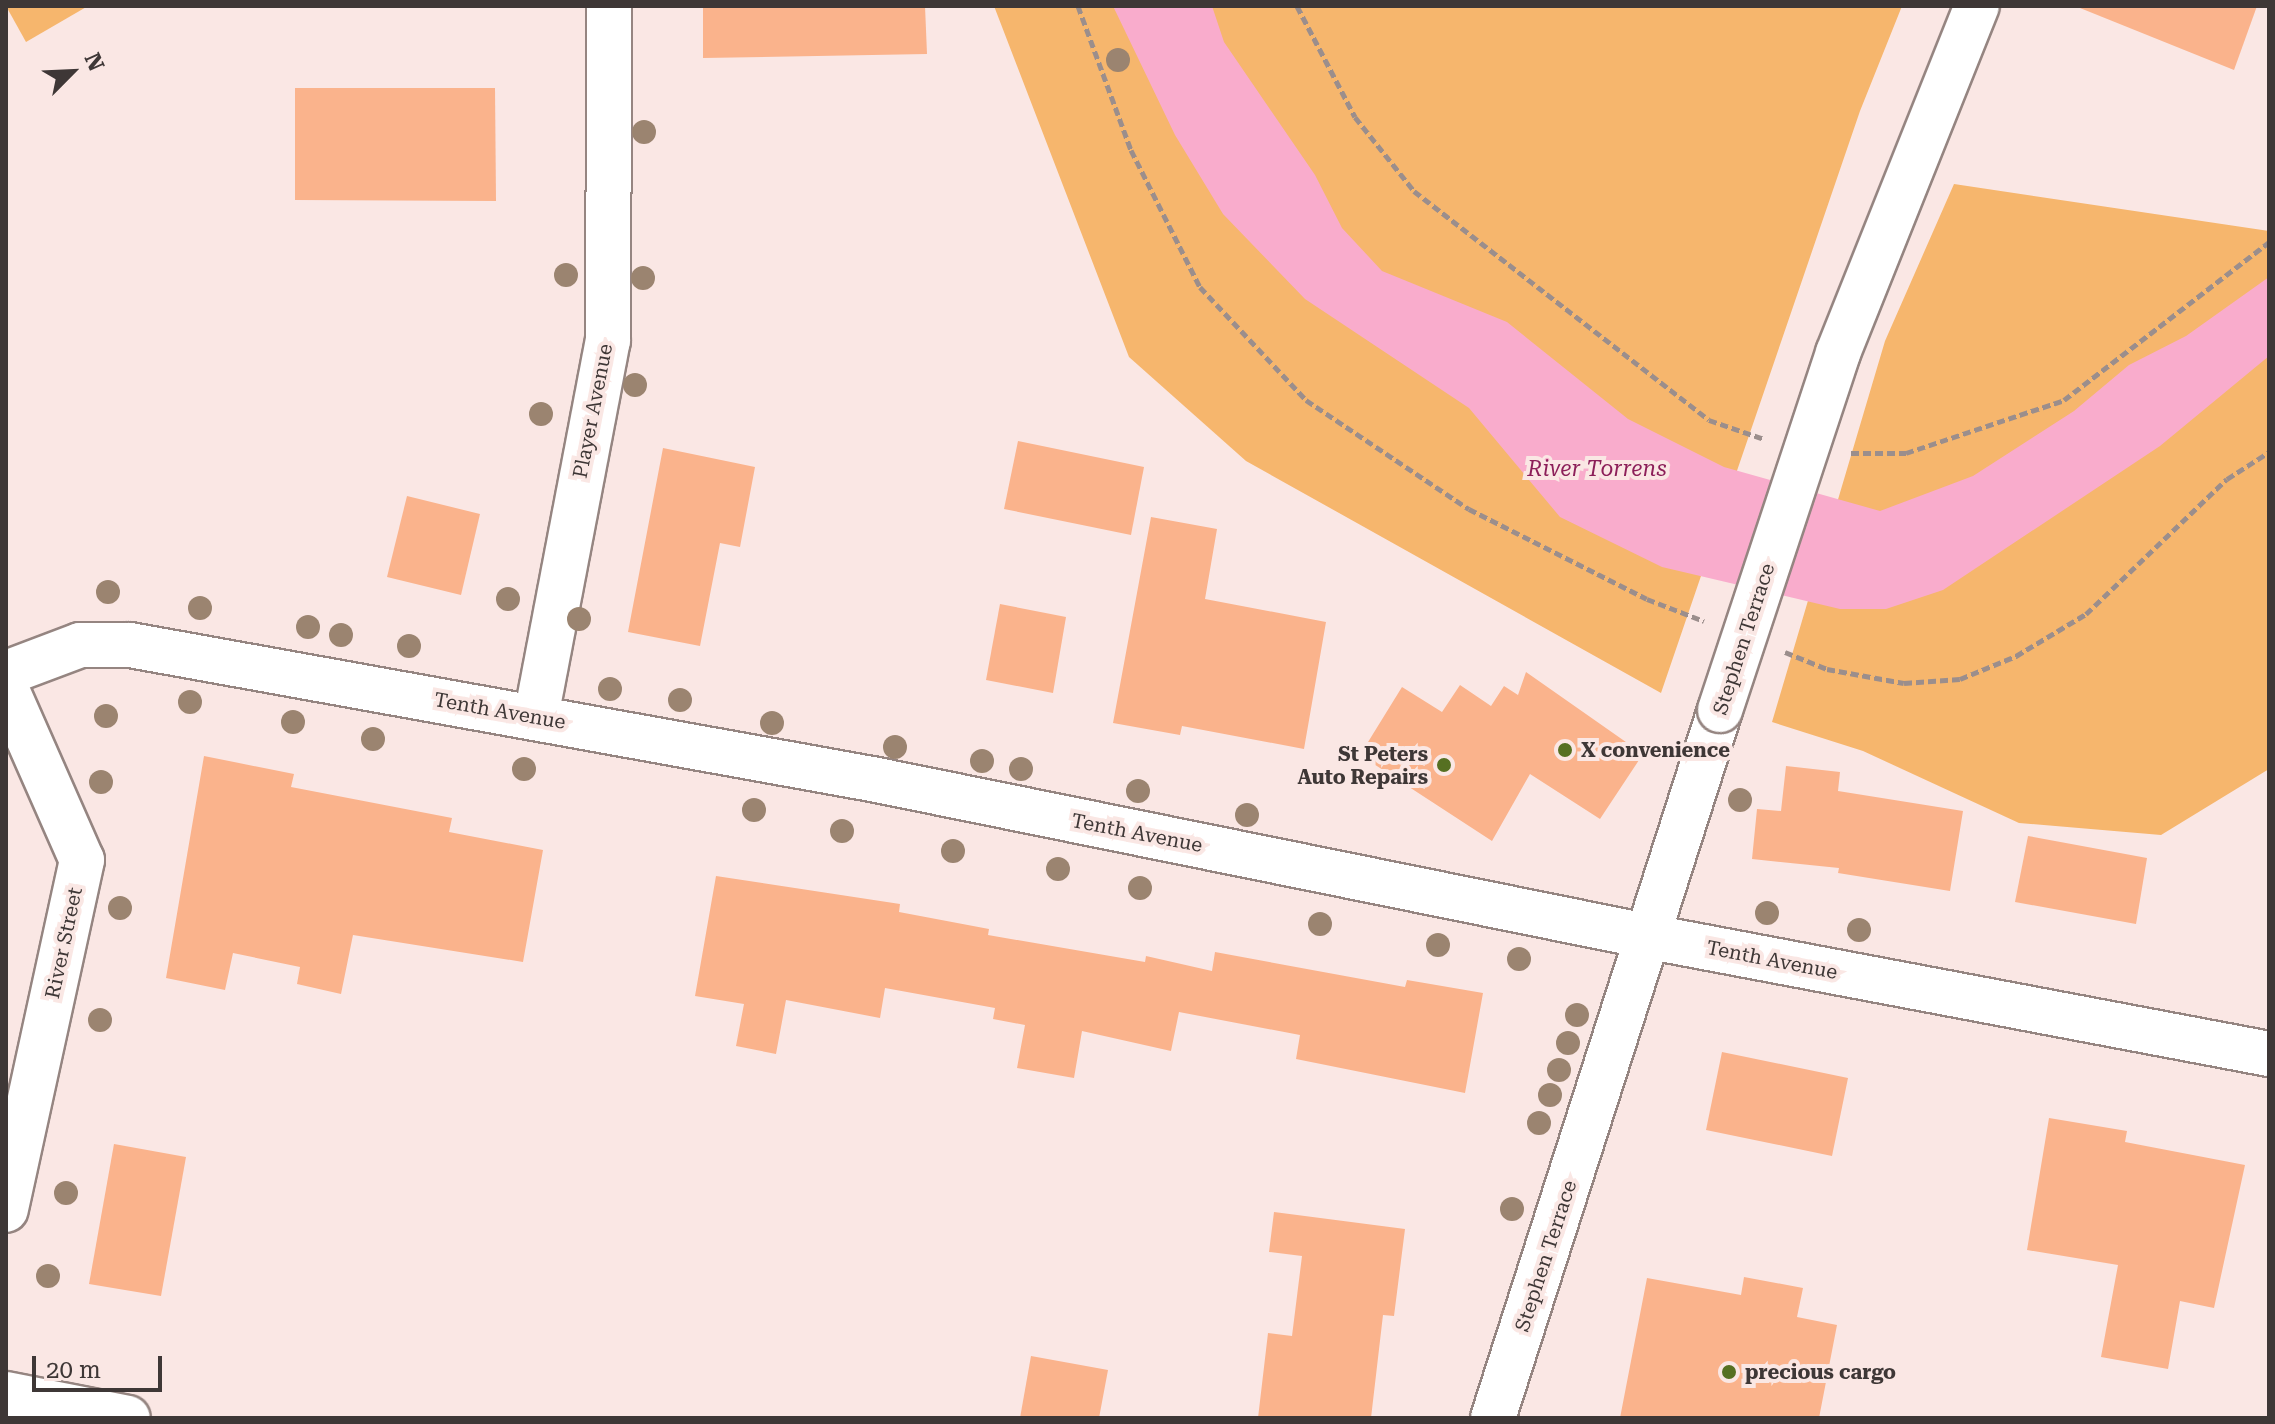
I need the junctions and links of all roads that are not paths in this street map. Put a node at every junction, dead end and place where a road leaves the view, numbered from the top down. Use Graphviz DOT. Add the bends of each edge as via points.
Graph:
graph roads {
  1 [pos="609,6"];
  2 [pos="1977,6"];
  3 [pos="6,673"];
  4 [pos="6,688"];
  5 [pos="536,717"];
  6 [pos="1651,937"];
  7 [pos="2269,1054"];
  8 [pos="6,1210"];
  9 [pos="6,1394"];
  10 [pos="128,1418"];
  11 [pos="1493,1418"];
  1 -- 5 [label="street, Player Avenue" via="608,341"];
  2 -- 6 [label="street, Stephen Terrace, bridge" via="1838,353"];
  3 -- 5 [label="street, Tenth Avenue" via="45,655 96,642"];
  4 -- 8 [label="street, River Street" via="82,860"];
  5 -- 6 [label="street, Tenth Avenue" via="877,780"];
  6 -- 7 [label="street, Tenth Avenue"];
  6 -- 11 [label="street, Stephen Terrace"];
  9 -- 10 [label="street"];
}
